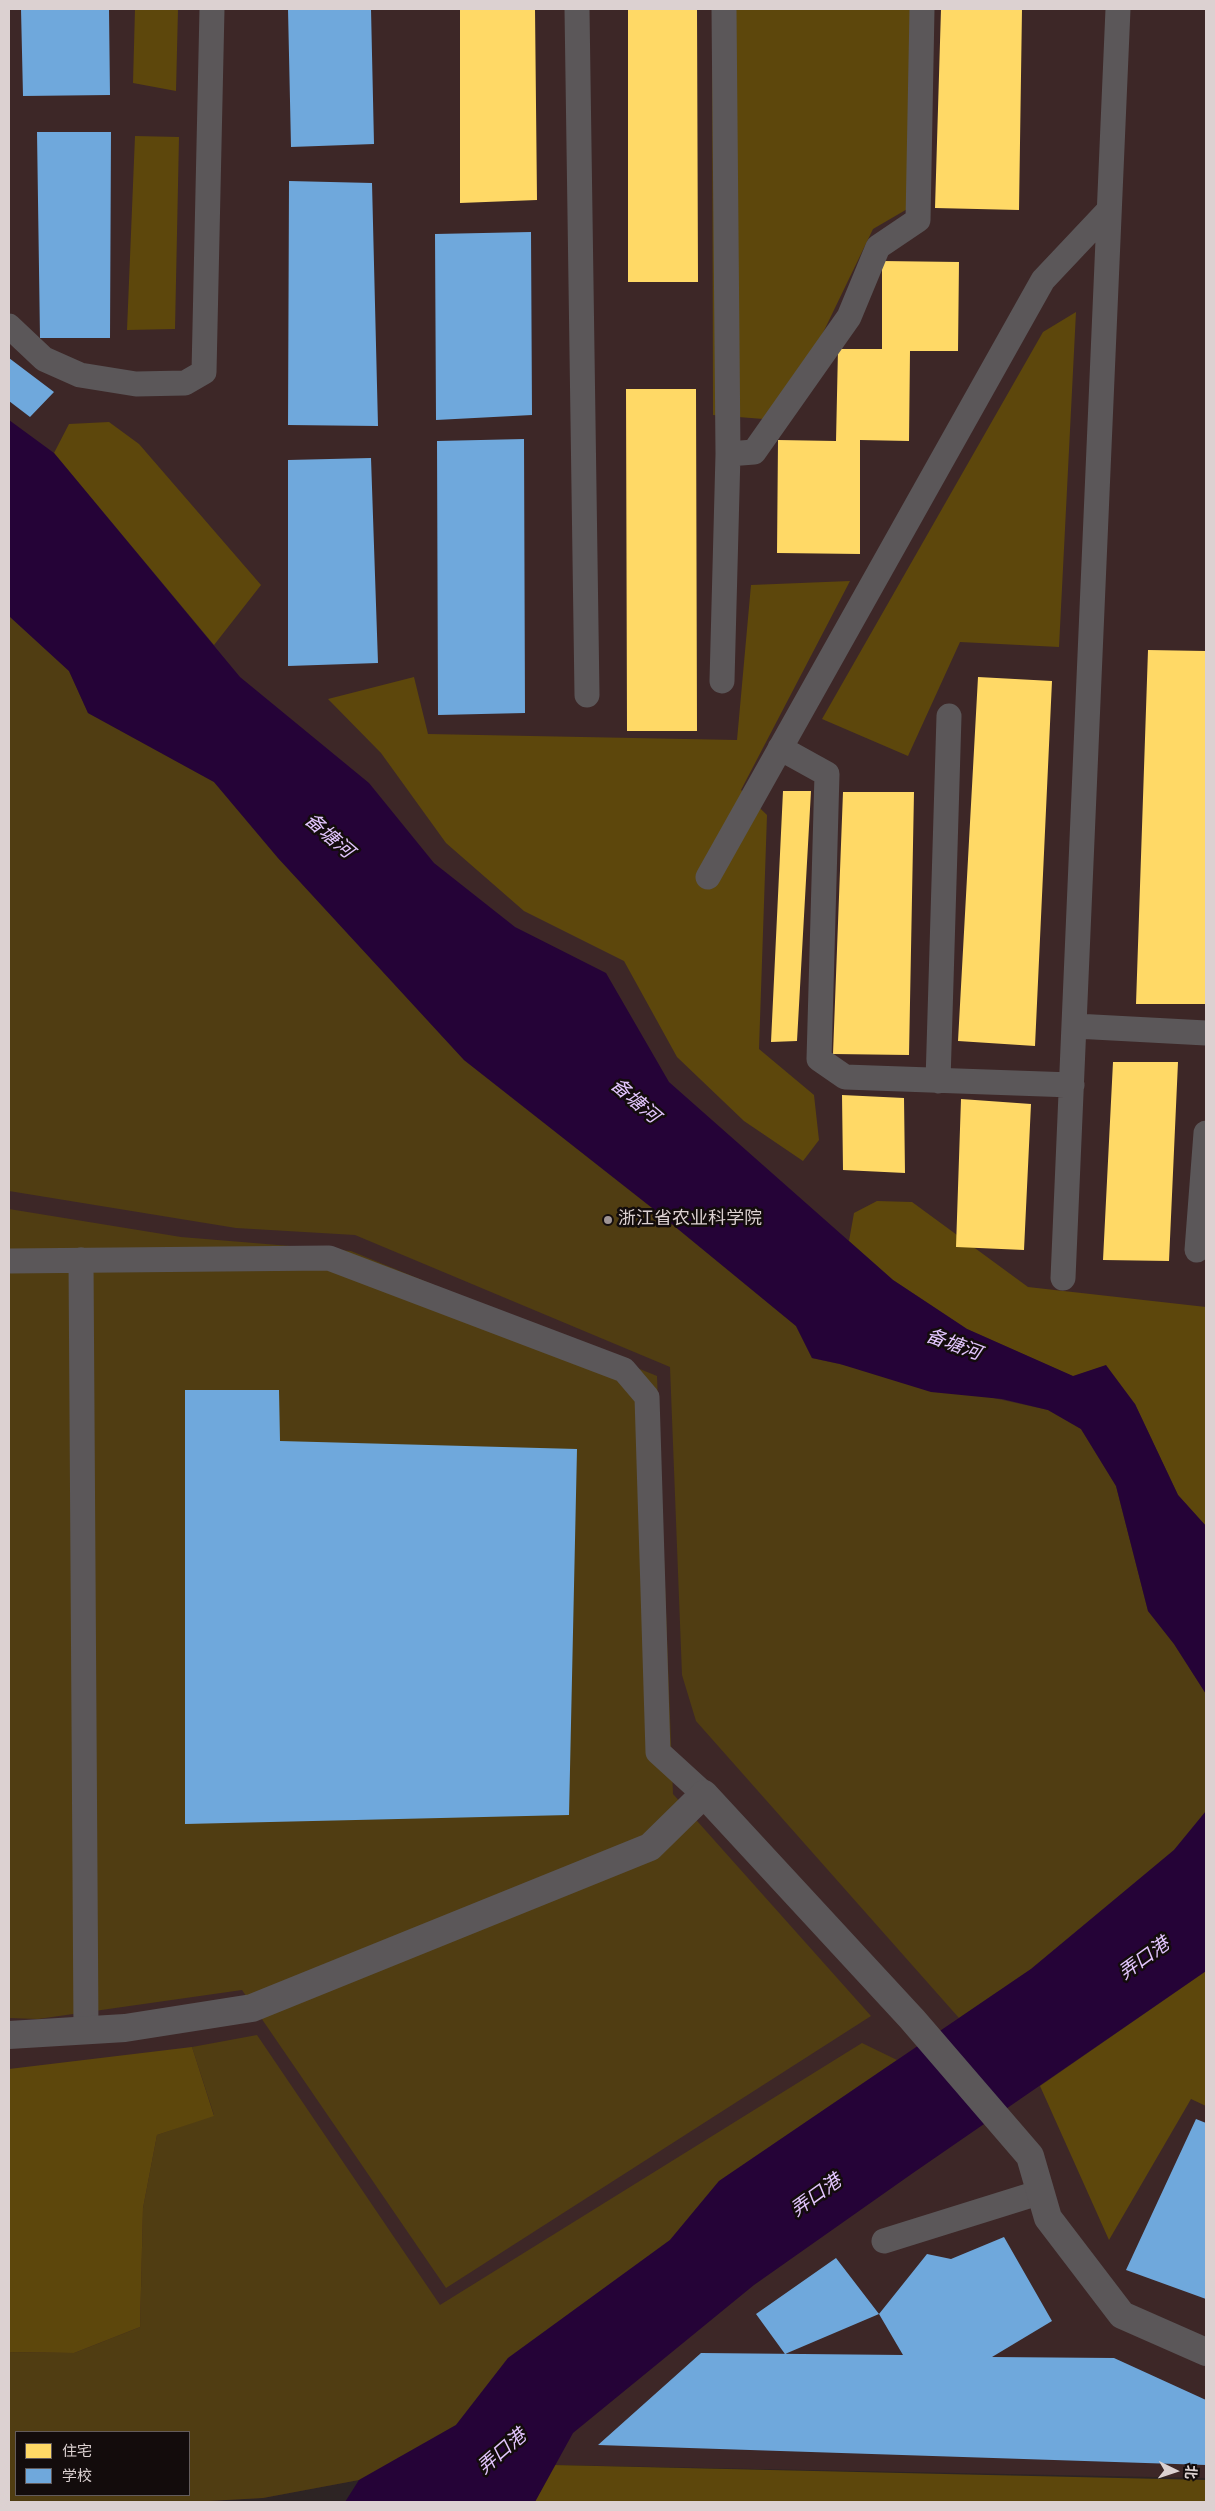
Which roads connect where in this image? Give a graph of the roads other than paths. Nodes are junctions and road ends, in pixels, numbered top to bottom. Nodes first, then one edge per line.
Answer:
1 (212, 9) edge
2 (578, 9) edge
3 (724, 9) edge
4 (922, 9) edge
5 (1118, 9) edge
6 (1109, 210) junction
7 (9, 326) edge
8 (728, 454) junction
9 (722, 681) dead end
10 (587, 695) dead end
11 (949, 716) dead end
12 (780, 748) junction
13 (708, 878) dead end
14 (1075, 1026) junction
15 (1206, 1033) edge
16 (938, 1081) junction
17 (1072, 1085) junction
18 (1206, 1133) edge
19 (1197, 1250) dead end
20 (81, 1260) junction
21 (9, 1261) edge
22 (1064, 1278) dead end
23 (704, 1794) junction
24 (86, 2031) junction
25 (9, 2035) edge
26 (1041, 2192) junction
27 (884, 2241) dead end
28 (1206, 2352) edge

1 - 7 lane
2 - 10 lane
3 - 8 lane
4 - 8 lane
5 - 6 lane
6 - 12 lane
6 - 14 lane
8 - 9 lane
11 - 16 lane
12 - 13 lane
12 - 16 lane
14 - 15 lane
14 - 17 lane
16 - 17 lane
17 - 22 lane
18 - 19 lane
20 - 21 lane
20 - 23 lane
20 - 24 lane
23 - 24 street
23 - 26 street
24 - 25 street
26 - 27 lane
26 - 28 street

